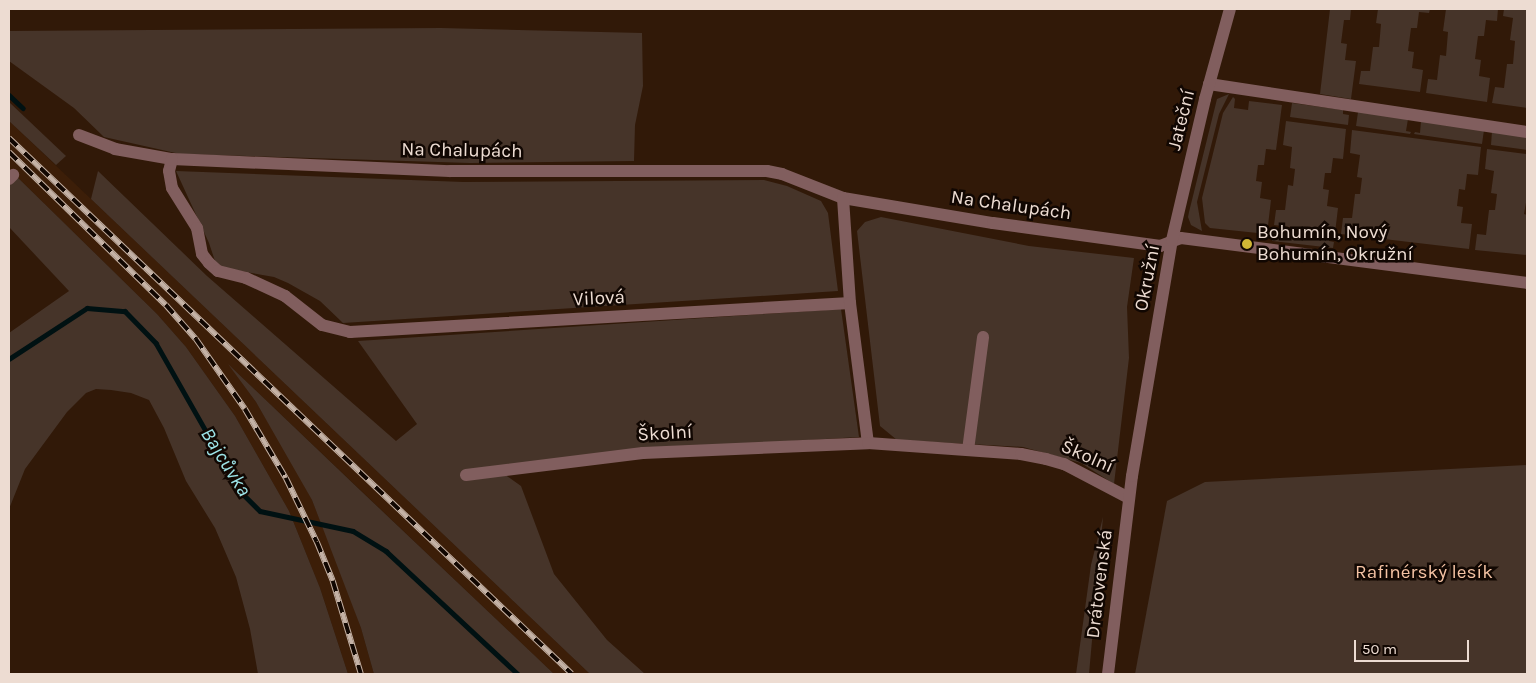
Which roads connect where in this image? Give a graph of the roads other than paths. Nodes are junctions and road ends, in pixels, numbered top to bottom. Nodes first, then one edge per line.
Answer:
1 (1230, 9) edge
2 (1209, 84) junction
3 (1527, 132) edge
4 (78, 135) dead end
5 (172, 159) junction
6 (843, 198) junction
7 (1172, 240) junction
8 (1527, 283) edge
9 (850, 303) junction
10 (983, 337) dead end
11 (868, 443) junction
12 (968, 450) junction
13 (466, 475) dead end
14 (1129, 498) junction
15 (1108, 674) edge

1 - 2 street, Jateční
2 - 3 street
2 - 7 street, Jateční
4 - 5 street, Na Chalupách
5 - 6 street, Na Chalupách
5 - 9 street, Vilová
6 - 7 street, Na Chalupách
6 - 9 street
7 - 8 street, Okružní
7 - 14 street, Okružní
9 - 11 street
10 - 12 street
11 - 12 street, Školní
11 - 13 street, Školní
12 - 14 street, Školní
14 - 15 street, Drátovenská

